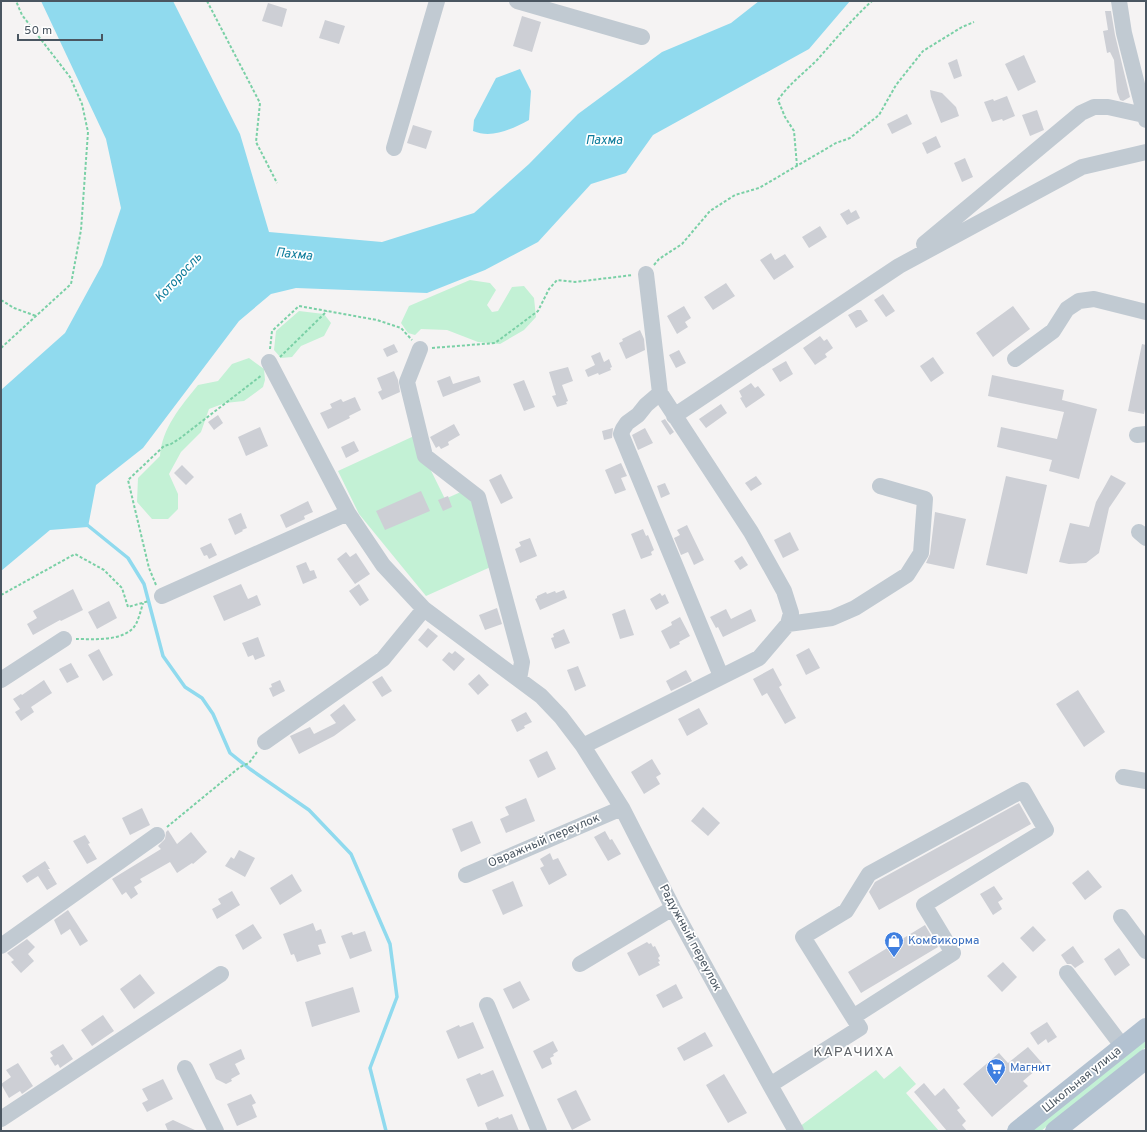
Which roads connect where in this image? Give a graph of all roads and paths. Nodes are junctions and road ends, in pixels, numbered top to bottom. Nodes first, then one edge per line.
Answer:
1 (16, 1) edge
2 (207, 1) edge
3 (437, 1) edge
4 (517, 1) edge
5 (872, 1) edge
6 (1119, 1) edge
7 (974, 22) dead end
8 (642, 37) dead end
9 (1139, 68) edge
10 (1145, 118) edge
11 (394, 148) dead end
12 (1146, 152) edge
13 (797, 166) junction
14 (277, 183) dead end
15 (899, 266) junction
16 (646, 274) junction
17 (1, 300) edge
18 (327, 311) junction
19 (1146, 312) edge
20 (37, 316) junction
21 (1, 348) edge
22 (420, 350) junction
23 (1015, 359) dead end
24 (270, 364) junction
25 (660, 393) junction
26 (674, 416) junction
27 (880, 486) dead end
28 (348, 513) junction
29 (159, 591) joint
30 (1, 595) edge
31 (424, 608) junction
32 (788, 624) junction
33 (64, 639) joint
34 (721, 676) junction
35 (518, 679) junction
36 (1, 680) edge
37 (265, 742) dead end
38 (583, 746) junction
39 (249, 763) dead end
40 (1124, 777) dead end
41 (1146, 781) edge
42 (622, 808) junction
43 (156, 835) joint
44 (466, 875) dead end
45 (673, 908) junction
46 (1122, 917) dead end
47 (1, 946) edge
48 (1146, 951) edge
49 (580, 964) dead end
50 (1067, 973) dead end
51 (221, 974) dead end
52 (487, 1005) dead end
53 (853, 1017) junction
54 (1146, 1028) edge
55 (1123, 1047) junction
56 (1146, 1059) edge
57 (186, 1068) dead end
58 (770, 1085) junction
59 (1, 1119) edge
60 (216, 1131) edge
61 (539, 1131) edge
62 (796, 1131) edge
63 (1017, 1131) edge
64 (1055, 1131) edge

1 - 20 path
2 - 14 path
3 - 11 street
4 - 8 street
5 - 13 path
6 - 9 street
7 - 13 path
9 - 10 street
10 - 15 street
12 - 15 street
13 - 16 path
15 - 26 street
16 - 22 path
16 - 25 street
17 - 20 path
18 - 22 path
18 - 24 path
18 - 24 path
19 - 23 street
20 - 21 path
22 - 35 street
24 - 28 street, Радужный переулок
24 - 29 path
25 - 26 street
25 - 34 street
26 - 32 street
27 - 32 street
28 - 29 street
28 - 31 street, Радужный переулок
30 - 33 path
31 - 35 street, Радужный переулок
31 - 37 street
32 - 34 street
33 - 36 street
34 - 38 street
35 - 38 street, Радужный переулок
38 - 42 street, Радужный переулок
39 - 43 path
40 - 41 street
42 - 44 street, Овражный переулок
42 - 45 street, Радужный переулок
43 - 47 street
45 - 49 street
45 - 58 street, Радужный переулок
46 - 48 street
50 - 55 street
51 - 59 street
52 - 61 street
53 - 53 street
53 - 58 street
54 - 55 main road, Школьная улица
55 - 63 main road, Школьная улица
56 - 64 main road, Школьная улица
57 - 60 street
58 - 62 street, Радужный переулок

